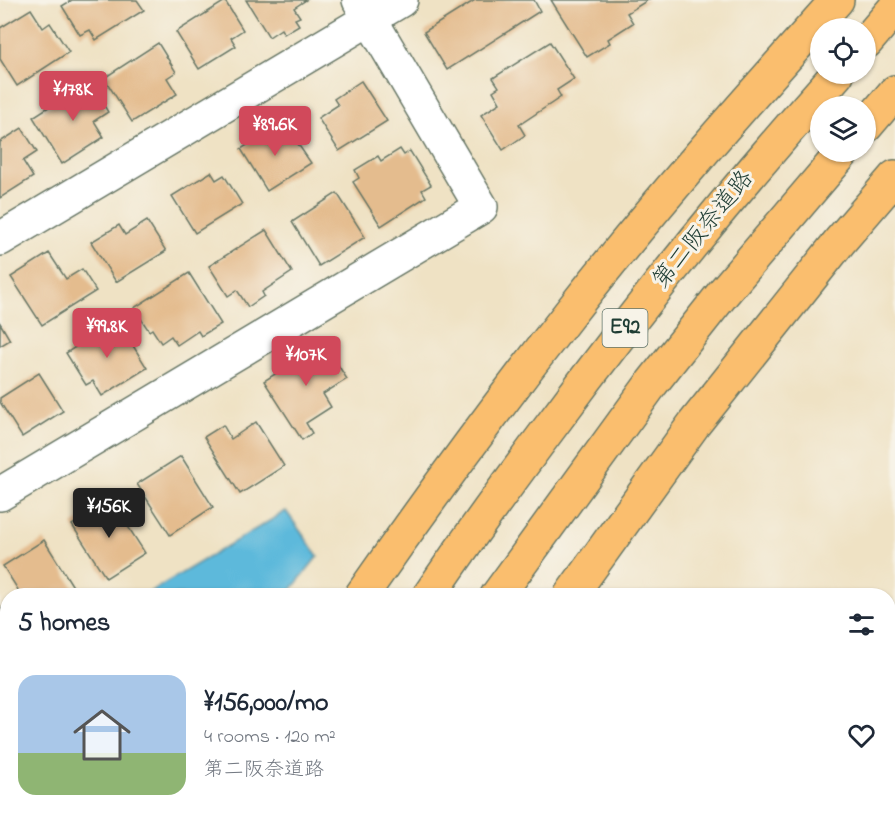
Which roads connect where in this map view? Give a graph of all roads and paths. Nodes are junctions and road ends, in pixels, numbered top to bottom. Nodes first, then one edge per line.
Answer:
1 (401, 0) edge
2 (837, 0) edge
3 (895, 8) edge
4 (365, 9) edge
5 (876, 30) edge
6 (828, 84) edge
7 (895, 92) edge
8 (876, 114) edge
9 (834, 162) edge
10 (895, 177) edge
11 (0, 239) edge
12 (0, 494) edge
13 (367, 588) edge
14 (434, 588) edge
15 (503, 588) edge
16 (576, 588) edge

1 - 4 street
2 - 13 highway
3 - 5 highway
4 - 11 street
4 - 12 street
6 - 14 highway, 第二阪奈道路 / E92
7 - 8 highway
9 - 15 highway, E92
10 - 16 highway

